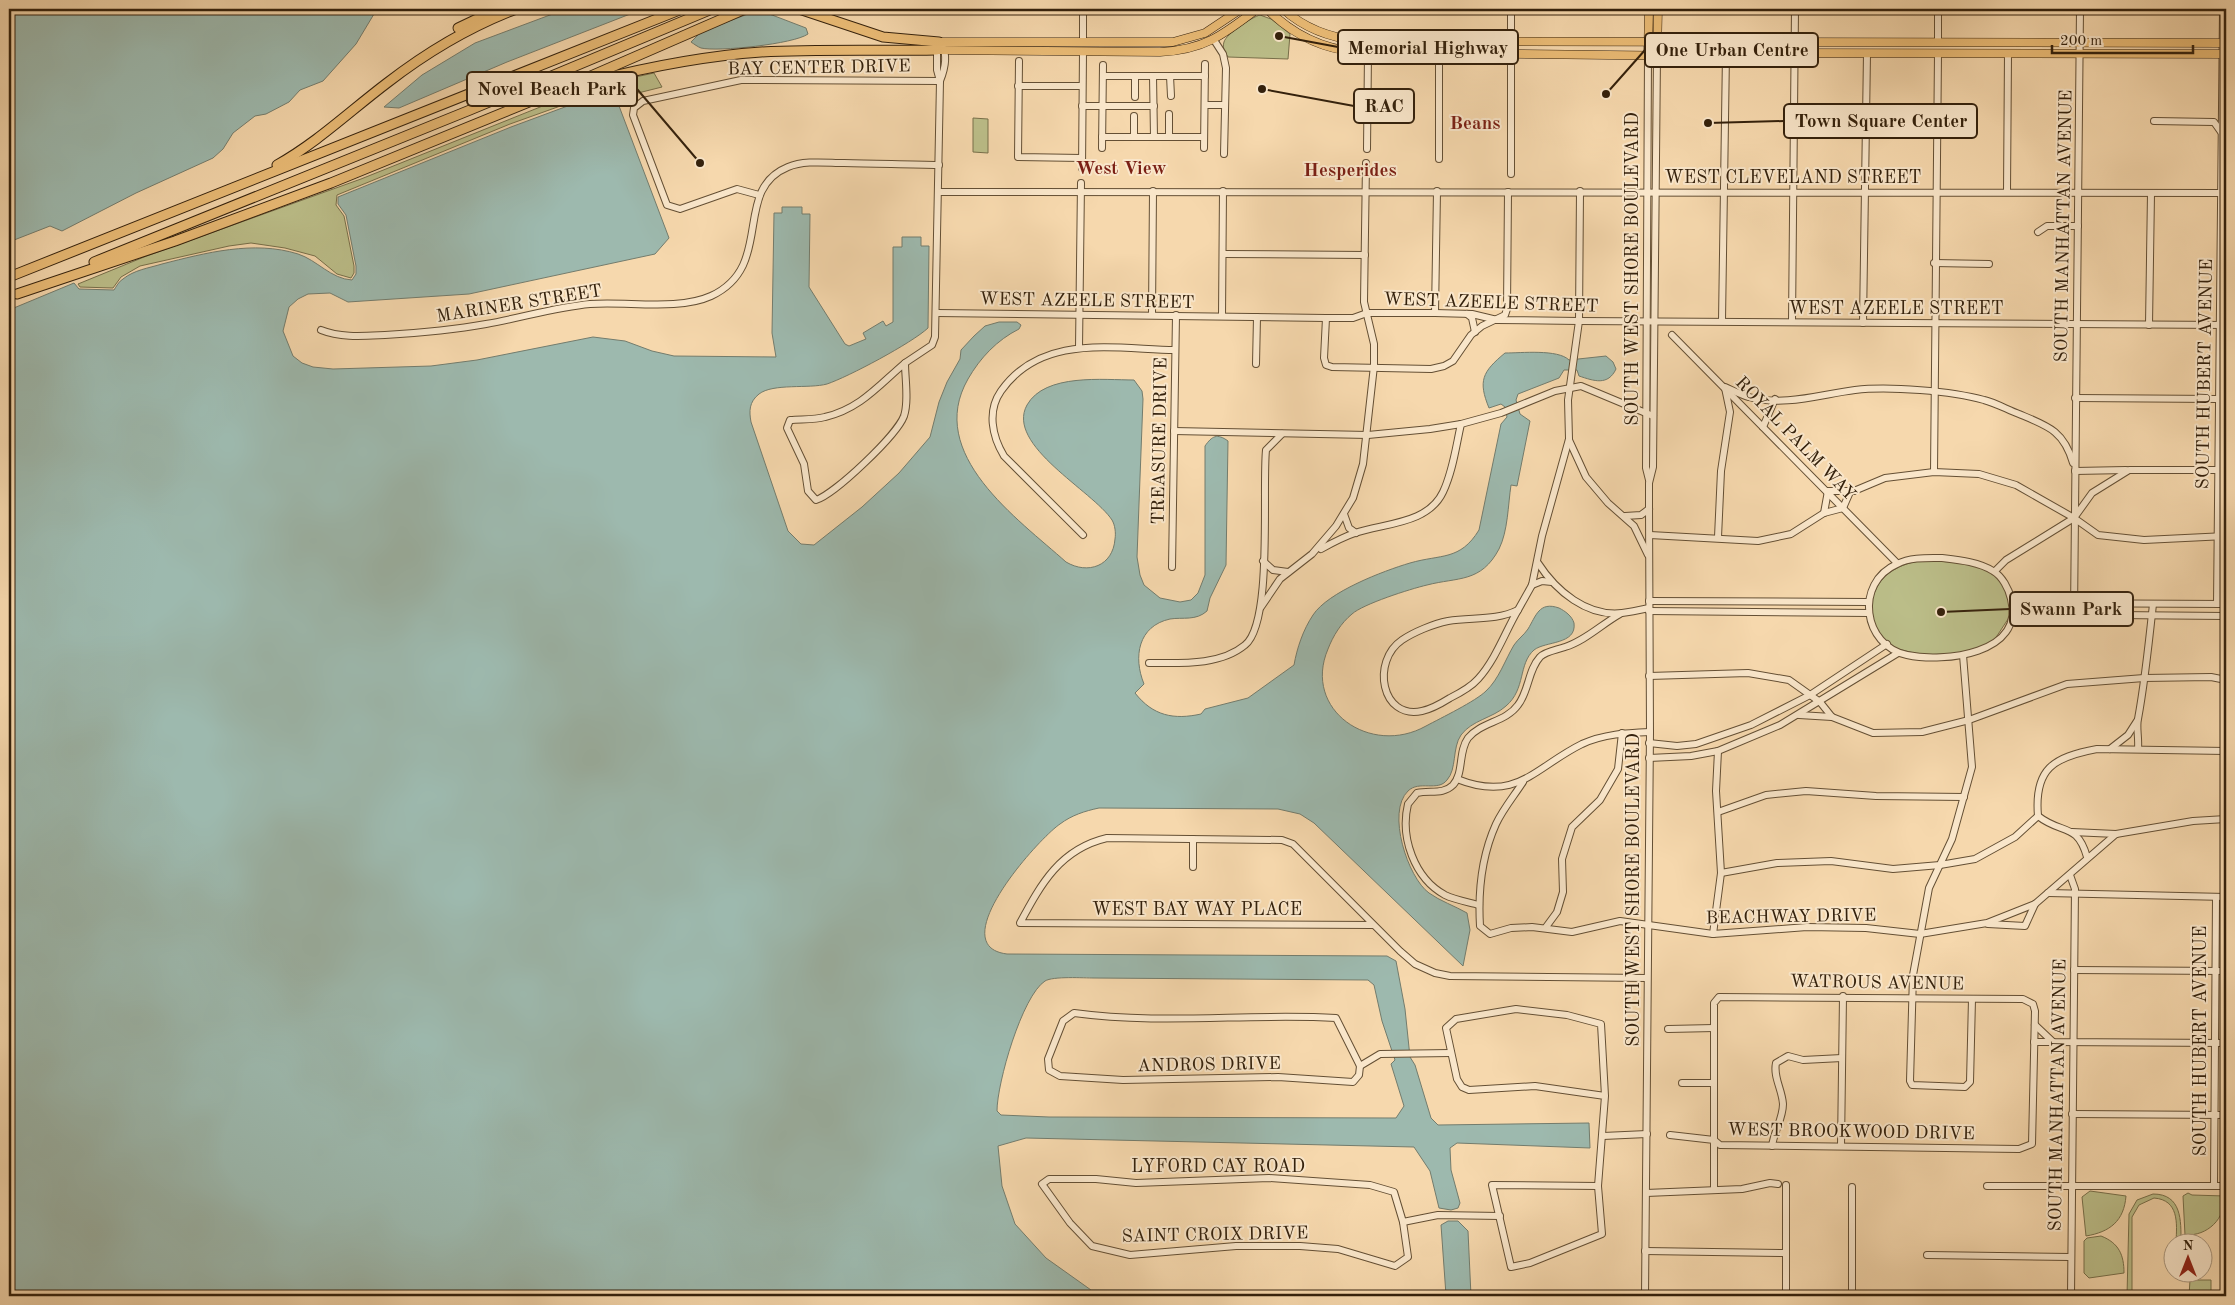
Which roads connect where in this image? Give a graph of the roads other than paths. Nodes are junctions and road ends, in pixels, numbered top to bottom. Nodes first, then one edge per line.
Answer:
1 (498, 9) edge
2 (516, 9) edge
3 (682, 9) edge
4 (712, 9) edge
5 (745, 9) edge
6 (799, 9) edge
7 (1083, 9) edge
8 (1241, 9) edge
9 (1257, 9) edge
10 (1267, 9) edge
11 (1283, 9) edge
12 (1511, 9) edge
13 (1648, 9) edge
14 (1658, 9) edge
15 (1796, 9) edge
16 (1938, 9) edge
17 (2080, 9) edge
18 (2223, 9) edge
19 (1297, 33) junction
20 (1325, 34) junction
21 (1214, 40) junction
22 (1083, 42) junction
23 (1383, 42) junction
24 (1439, 42) junction
25 (1510, 42) junction
26 (1648, 42) junction
27 (1658, 42) junction
28 (1795, 42) junction
29 (1938, 42) junction
30 (1973, 42) junction
31 (2080, 42) junction
32 (2224, 43) edge
33 (940, 48) junction
34 (1083, 52) junction
35 (1368, 53) junction
36 (1439, 53) junction
37 (1726, 53) junction
38 (1795, 53) junction
39 (1867, 53) junction
40 (1895, 53) junction
41 (1938, 53) junction
42 (2008, 53) junction
43 (1510, 54) junction
44 (1648, 54) junction
45 (2079, 54) junction
46 (2224, 54) edge
47 (1657, 55) junction
48 (1018, 61) dead end
49 (1205, 64) dead end
50 (1103, 65) dead end
51 (1103, 76) junction
52 (1135, 76) junction
53 (1153, 76) junction
54 (1170, 76) junction
55 (1205, 76) junction
56 (940, 81) junction
57 (387, 83) junction
58 (1018, 86) junction
59 (1082, 86) junction
60 (561, 90) junction
61 (1171, 96) dead end
62 (1135, 97) dead end
63 (1205, 105) junction
64 (1082, 106) junction
65 (1102, 106) junction
66 (1154, 106) junction
67 (1225, 106) junction
68 (1169, 114) dead end
69 (1134, 116) dead end
70 (2154, 121) dead end
71 (2221, 132) junction
72 (1102, 136) junction
73 (1134, 137) junction
74 (1154, 137) junction
75 (1169, 137) junction
76 (1204, 137) junction
77 (2226, 139) edge
78 (1102, 148) dead end
79 (1204, 148) dead end
80 (1367, 149) dead end
81 (1224, 154) dead end
82 (1082, 158) junction
83 (1439, 158) dead end
84 (1366, 163) dead end
85 (939, 165) junction
86 (1082, 168) dead end
87 (1511, 174) dead end
88 (1081, 183) dead end
89 (231, 188) junction
90 (1081, 190) junction
91 (1153, 191) junction
92 (1223, 191) junction
93 (1366, 191) junction
94 (1437, 191) junction
95 (939, 192) junction
96 (1508, 192) junction
97 (1580, 192) junction
98 (1646, 192) junction
99 (1655, 192) junction
100 (1723, 192) junction
101 (1794, 192) junction
102 (1865, 192) junction
103 (1935, 192) junction
104 (2007, 192) junction
105 (2078, 192) junction
106 (2151, 193) junction
107 (2223, 193) edge
108 (759, 195) junction
109 (2078, 226) junction
110 (2038, 232) dead end
111 (1223, 254) junction
112 (1365, 255) junction
113 (2223, 260) edge
114 (1934, 264) junction
115 (1989, 264) dead end
116 (9, 277) edge
117 (13, 296) edge
118 (936, 313) junction
119 (1367, 313) junction
120 (1435, 313) junction
121 (1079, 314) junction
122 (1467, 314) junction
123 (1152, 315) junction
124 (1176, 315) junction
125 (1222, 316) junction
126 (1257, 317) junction
127 (1326, 318) junction
128 (1497, 320) junction
129 (1579, 321) junction
130 (1722, 321) junction
131 (1646, 322) junction
132 (1655, 322) junction
133 (1792, 322) junction
134 (1863, 322) junction
135 (1934, 323) junction
136 (2076, 324) junction
137 (2149, 325) junction
138 (2219, 325) junction
139 (2226, 325) edge
140 (321, 330) dead end
141 (1475, 332) junction
142 (1672, 335) dead end
143 (1079, 348) junction
144 (1175, 350) junction
145 (905, 363) junction
146 (1256, 364) dead end
147 (1374, 366) junction
148 (1571, 387) junction
149 (1724, 387) junction
150 (1935, 392) junction
151 (2075, 398) junction
152 (1775, 399) junction
153 (2218, 399) junction
154 (1646, 412) junction
155 (1653, 416) junction
156 (1461, 424) junction
157 (1763, 427) junction
158 (1174, 431) junction
159 (1282, 434) junction
160 (1368, 435) junction
161 (1569, 440) junction
162 (2226, 461) edge
163 (2128, 470) junction
164 (2218, 470) junction
165 (2226, 470) edge
166 (2075, 471) junction
167 (1934, 472) junction
168 (1649, 483) junction
169 (1828, 491) junction
170 (1850, 492) junction
171 (1843, 508) junction
172 (1649, 509) junction
173 (1824, 513) junction
174 (1344, 514) junction
175 (1625, 516) junction
176 (2074, 518) junction
177 (1356, 533) junction
178 (1083, 535) dead end
179 (1650, 535) junction
180 (2217, 536) junction
181 (2226, 536) edge
182 (1718, 537) junction
183 (1312, 554) junction
184 (1650, 559) junction
185 (1263, 561) junction
186 (1538, 563) junction
187 (1897, 564) junction
188 (1172, 567) dead end
189 (1994, 571) junction
190 (1288, 572) junction
191 (1552, 582) junction
192 (1532, 585) junction
193 (1868, 602) junction
194 (2012, 603) junction
195 (2074, 603) junction
196 (2152, 604) junction
197 (2217, 604) junction
198 (2226, 604) edge
199 (1262, 607) junction
200 (1649, 607) junction
201 (1518, 610) junction
202 (1869, 613) junction
203 (1620, 614) junction
204 (2013, 614) junction
205 (2074, 614) junction
206 (2152, 615) junction
207 (2226, 616) edge
208 (1887, 644) junction
209 (1898, 653) junction
210 (1963, 656) junction
211 (1149, 663) dead end
212 (1649, 676) junction
213 (2144, 678) junction
214 (2226, 680) edge
215 (1810, 695) junction
216 (1820, 702) junction
217 (1797, 715) junction
218 (1832, 717) junction
219 (1969, 720) junction
220 (2137, 721) junction
221 (1650, 732) junction
222 (1622, 733) junction
223 (1649, 743) junction
224 (2110, 749) junction
225 (2138, 749) junction
226 (1718, 751) junction
227 (2226, 751) edge
228 (1649, 758) junction
229 (1457, 779) junction
230 (1523, 782) junction
231 (1964, 797) junction
232 (1718, 812) junction
233 (2038, 816) junction
234 (2226, 819) edge
235 (2072, 832) junction
236 (2116, 834) junction
237 (1193, 839) junction
238 (2088, 857) junction
239 (1940, 865) junction
240 (1193, 867) dead end
241 (1721, 872) junction
242 (2070, 875) junction
243 (2048, 894) junction
244 (2075, 894) junction
245 (2216, 897) junction
246 (2226, 897) edge
247 (2035, 904) junction
248 (1479, 905) junction
249 (1987, 924) junction
250 (1373, 925) junction
251 (1647, 925) junction
252 (1546, 927) junction
253 (1713, 934) junction
254 (1920, 934) junction
255 (2074, 970) junction
256 (2215, 971) junction
257 (2226, 971) edge
258 (1647, 978) junction
259 (1843, 996) junction
260 (1911, 997) junction
261 (1972, 999) junction
262 (2034, 1025) junction
263 (1714, 1028) junction
264 (1668, 1029) dead end
265 (2034, 1042) junction
266 (2052, 1042) junction
267 (2073, 1042) junction
268 (2215, 1043) junction
269 (2226, 1043) edge
270 (1451, 1053) junction
271 (1842, 1058) junction
272 (1360, 1066) junction
273 (1682, 1083) dead end
274 (1714, 1083) junction
275 (1604, 1096) junction
276 (2072, 1114) junction
277 (2214, 1114) junction
278 (2226, 1114) edge
279 (1647, 1134) junction
280 (1670, 1135) dead end
281 (1602, 1136) junction
282 (1714, 1140) junction
283 (1772, 1146) junction
284 (1841, 1146) junction
285 (1042, 1184) joint
286 (1778, 1184) dead end
287 (1786, 1185) dead end
288 (1598, 1186) junction
289 (1987, 1186) dead end
290 (2071, 1186) junction
291 (2214, 1186) junction
292 (2226, 1186) edge
293 (1852, 1187) dead end
294 (1714, 1190) junction
295 (1646, 1193) junction
296 (1500, 1216) junction
297 (1403, 1222) junction
298 (1645, 1251) junction
299 (1786, 1253) junction
300 (1927, 1254) dead end
301 (2070, 1257) junction
302 (1644, 1296) edge
303 (1786, 1296) edge
304 (1852, 1296) edge
305 (2071, 1296) edge

1 - 57 highway
2 - 57 highway
3 - 89 highway
4 - 117 highway
5 - 60 highway
6 - 33 highway
7 - 22 street
8 - 22 main road
9 - 21 main road
10 - 19 main road
11 - 20 main road
12 - 25 street
13 - 26 main road
14 - 27 main road
15 - 28 street
16 - 29 street
17 - 31 street, SOUTH MANHATTAN AVENUE
18 - 32 street, SOUTH HUBERT AVENUE
19 - 20 main road
19 - 35 main road
20 - 23 main road
21 - 34 main road
21 - 67 street
22 - 33 main road
22 - 34 main road
23 - 24 main road
23 - 35 main road
24 - 25 main road
24 - 36 main road
25 - 26 main road
25 - 43 street
26 - 27 main road
26 - 44 main road
27 - 28 main road
27 - 47 main road
28 - 29 main road
28 - 38 street
29 - 30 main road
29 - 40 main road
30 - 31 main road
30 - 41 main road
31 - 32 main road
31 - 45 street, SOUTH MANHATTAN AVENUE
32 - 46 street, SOUTH HUBERT AVENUE
33 - 34 main road
33 - 56 street
33 - 60 highway
34 - 59 street
35 - 36 main road
35 - 80 street
36 - 43 main road
36 - 83 street
37 - 38 main road
37 - 47 main road
37 - 100 street
38 - 39 main road
38 - 101 street
39 - 40 main road
39 - 102 street
40 - 41 main road
41 - 42 main road
41 - 103 street
42 - 45 main road
42 - 104 street
43 - 44 main road
43 - 87 street
44 - 47 main road
44 - 98 street, SOUTH WEST SHORE BOULEVARD
45 - 46 main road
45 - 105 street, SOUTH MANHATTAN AVENUE
46 - 71 street, SOUTH HUBERT AVENUE
47 - 99 street, SOUTH WEST SHORE BOULEVARD
48 - 58 street
49 - 55 street
50 - 51 street
51 - 52 street
51 - 65 street
52 - 53 street
52 - 62 street
53 - 54 street
53 - 66 street
54 - 55 street
54 - 61 street
55 - 63 street
56 - 85 street
56 - 108 street, BAY CENTER DRIVE
57 - 89 highway
58 - 59 street
58 - 82 street
59 - 64 street
60 - 117 highway
63 - 67 street
63 - 76 street
64 - 65 street
64 - 82 street
65 - 66 street
65 - 72 street
66 - 74 street
67 - 81 street
68 - 75 street
69 - 73 street
70 - 71 street
71 - 77 street
71 - 107 street, SOUTH HUBERT AVENUE
72 - 73 street
72 - 78 street
73 - 74 street
74 - 75 street
75 - 76 street
76 - 79 street
82 - 86 street
84 - 93 street
85 - 95 street
85 - 108 street, MARINER STREET
88 - 90 street
89 - 116 highway
90 - 91 street, WEST CLEVELAND STREET
90 - 95 street, WEST CLEVELAND STREET
90 - 121 street
91 - 92 street, WEST CLEVELAND STREET
91 - 123 street
92 - 93 street, WEST CLEVELAND STREET
92 - 111 street
93 - 94 street, WEST CLEVELAND STREET
93 - 112 street
94 - 96 street, WEST CLEVELAND STREET
94 - 120 street
95 - 118 street
96 - 97 street, WEST CLEVELAND STREET
96 - 128 street
97 - 98 street, WEST CLEVELAND STREET
97 - 129 street
98 - 99 street, WEST CLEVELAND STREET
98 - 131 street, SOUTH WEST SHORE BOULEVARD
99 - 100 street, WEST CLEVELAND STREET
99 - 132 street, SOUTH WEST SHORE BOULEVARD
100 - 101 street, WEST CLEVELAND STREET
100 - 130 street
101 - 102 street, WEST CLEVELAND STREET
101 - 133 street
102 - 103 street, WEST CLEVELAND STREET
102 - 134 street
103 - 104 street, WEST CLEVELAND STREET
103 - 114 street
104 - 105 street, WEST CLEVELAND STREET
105 - 106 street, WEST CLEVELAND STREET
105 - 109 street, SOUTH MANHATTAN AVENUE
106 - 107 street, WEST CLEVELAND STREET
106 - 137 street
107 - 113 street, SOUTH HUBERT AVENUE
108 - 140 street, MARINER STREET
109 - 110 street
109 - 136 street, SOUTH MANHATTAN AVENUE
111 - 112 street
111 - 125 street
112 - 119 street
113 - 138 street, SOUTH HUBERT AVENUE
114 - 115 street
114 - 135 street
118 - 121 street, WEST AZEELE STREET
118 - 145 street
119 - 120 street, WEST AZEELE STREET
119 - 127 street, WEST AZEELE STREET
119 - 147 street
120 - 122 street, WEST AZEELE STREET
121 - 123 street, WEST AZEELE STREET
121 - 143 street
122 - 128 street, WEST AZEELE STREET
122 - 141 street
123 - 124 street, WEST AZEELE STREET
124 - 125 street, WEST AZEELE STREET
124 - 144 street, TREASURE DRIVE
125 - 126 street, WEST AZEELE STREET
126 - 127 street, WEST AZEELE STREET
126 - 146 street
127 - 147 street
128 - 129 street, WEST AZEELE STREET
128 - 141 street
129 - 131 street, WEST AZEELE STREET
129 - 148 street
130 - 132 street, WEST AZEELE STREET
130 - 133 street, WEST AZEELE STREET
131 - 132 street, WEST AZEELE STREET
131 - 154 street, SOUTH WEST SHORE BOULEVARD
132 - 155 street, SOUTH WEST SHORE BOULEVARD
133 - 134 street, WEST AZEELE STREET
134 - 135 street, WEST AZEELE STREET
135 - 136 street, WEST AZEELE STREET
135 - 150 street
136 - 137 street, WEST AZEELE STREET
136 - 151 street, SOUTH MANHATTAN AVENUE
137 - 138 street, WEST AZEELE STREET
138 - 139 street, WEST AZEELE STREET
138 - 153 street, SOUTH HUBERT AVENUE
141 - 147 street
142 - 149 street, ROYAL PALM WAY
143 - 144 street
143 - 178 street
144 - 158 street, TREASURE DRIVE
145 - 145 street
147 - 160 street
148 - 154 street
148 - 156 street
148 - 161 street
149 - 152 street
149 - 157 street, ROYAL PALM WAY
149 - 182 street
150 - 152 street
150 - 166 street
150 - 167 street
151 - 153 street
151 - 166 street, SOUTH MANHATTAN AVENUE
152 - 157 street
153 - 164 street, SOUTH HUBERT AVENUE
154 - 155 street
154 - 168 street, SOUTH WEST SHORE BOULEVARD
155 - 168 street, SOUTH WEST SHORE BOULEVARD
156 - 160 street
156 - 177 street
157 - 169 street, ROYAL PALM WAY
158 - 159 street
158 - 188 street, TREASURE DRIVE
159 - 160 street
159 - 185 street
160 - 174 street
161 - 175 street
161 - 186 street
162 - 164 street
163 - 164 street
163 - 166 street
163 - 176 street
164 - 165 street
164 - 180 street, SOUTH HUBERT AVENUE
166 - 176 street
167 - 170 street
167 - 176 street
168 - 172 street, SOUTH WEST SHORE BOULEVARD
169 - 170 street
169 - 171 street, ROYAL PALM WAY
169 - 173 street
170 - 171 street
171 - 173 street
171 - 187 street, ROYAL PALM WAY
172 - 175 street
172 - 179 street, SOUTH WEST SHORE BOULEVARD
173 - 182 street
174 - 177 street
174 - 183 street
175 - 184 street
176 - 180 street
176 - 189 street
176 - 195 street
177 - 183 street
179 - 182 street
179 - 184 street, SOUTH WEST SHORE BOULEVARD
180 - 181 street
180 - 197 street, SOUTH HUBERT AVENUE
183 - 190 street
184 - 200 street, SOUTH WEST SHORE BOULEVARD
185 - 190 street
185 - 199 street
186 - 191 street
186 - 192 street
187 - 189 street
187 - 193 street
189 - 194 street
190 - 199 street
191 - 192 street
191 - 203 street
192 - 201 street
193 - 200 street
193 - 202 street
194 - 195 street
194 - 204 street
195 - 196 street
195 - 205 street
196 - 197 street
196 - 206 street
197 - 198 street
199 - 211 street
200 - 202 street
200 - 203 street
200 - 212 street, SOUTH WEST SHORE BOULEVARD
201 - 201 street
202 - 208 street
203 - 229 street
204 - 205 street
204 - 210 street
205 - 206 street
206 - 207 street
206 - 213 street
208 - 209 street
208 - 215 street
209 - 210 street
209 - 216 street
210 - 219 street
212 - 215 street
212 - 221 street, SOUTH WEST SHORE BOULEVARD
213 - 214 street
213 - 219 street
213 - 220 street
215 - 216 street
215 - 223 street
216 - 217 street
216 - 218 street
217 - 218 street
217 - 226 street
218 - 219 street
219 - 231 street
220 - 224 street
220 - 225 street
221 - 222 street
221 - 223 street, SOUTH WEST SHORE BOULEVARD
222 - 230 street
222 - 252 street
223 - 228 street, SOUTH WEST SHORE BOULEVARD
224 - 225 street
224 - 233 street
225 - 227 street
226 - 228 street
226 - 232 street
228 - 251 street, SOUTH WEST SHORE BOULEVARD
229 - 230 street
229 - 248 street
230 - 248 street, BEACHWAY DRIVE
231 - 232 street
231 - 239 street
232 - 241 street
233 - 235 street
233 - 239 street
234 - 236 street
235 - 236 street
235 - 238 street
236 - 238 street
237 - 240 street
237 - 250 street
237 - 250 street, WEST BAY WAY PLACE
238 - 242 street
239 - 241 street
239 - 254 street
241 - 253 street
242 - 243 street
242 - 244 street, SOUTH MANHATTAN AVENUE
243 - 244 street
243 - 247 street
244 - 245 street
244 - 255 street, SOUTH MANHATTAN AVENUE
245 - 246 street
245 - 256 street, SOUTH HUBERT AVENUE
247 - 249 street
247 - 249 street
248 - 252 street, BEACHWAY DRIVE
249 - 254 street, BEACHWAY DRIVE
250 - 258 street
251 - 252 street, BEACHWAY DRIVE
251 - 253 street, BEACHWAY DRIVE
251 - 258 street, SOUTH WEST SHORE BOULEVARD
253 - 254 street, BEACHWAY DRIVE
254 - 260 street
255 - 256 street
255 - 267 street, SOUTH MANHATTAN AVENUE
256 - 257 street
256 - 268 street, SOUTH HUBERT AVENUE
258 - 279 street, SOUTH WEST SHORE BOULEVARD
259 - 260 street, WATROUS AVENUE
259 - 263 street, WATROUS AVENUE
259 - 271 street
260 - 261 street, WATROUS AVENUE
260 - 261 street
261 - 262 street, WATROUS AVENUE
262 - 265 street
262 - 266 street
263 - 264 street
263 - 274 street
265 - 266 street
265 - 284 street, WEST BROOKWOOD DRIVE
266 - 267 street
267 - 268 street
267 - 276 street, SOUTH MANHATTAN AVENUE
268 - 269 street
268 - 277 street, SOUTH HUBERT AVENUE
270 - 272 street
270 - 275 street
270 - 275 street
271 - 283 street
271 - 284 street
272 - 272 street, ANDROS DRIVE
273 - 274 street
274 - 282 street
275 - 281 street
276 - 277 street
276 - 290 street, SOUTH MANHATTAN AVENUE
277 - 278 street
277 - 291 street, SOUTH HUBERT AVENUE
279 - 281 street
279 - 295 street, SOUTH WEST SHORE BOULEVARD
280 - 282 street, WEST BROOKWOOD DRIVE
281 - 288 street
282 - 283 street, WEST BROOKWOOD DRIVE
282 - 294 street
283 - 284 street, WEST BROOKWOOD DRIVE
285 - 297 street, LYFORD CAY ROAD
285 - 297 street, SAINT CROIX DRIVE
286 - 294 street
287 - 299 street
288 - 296 street
288 - 296 street
289 - 290 street
290 - 291 street
290 - 301 street, SOUTH MANHATTAN AVENUE
291 - 292 street
293 - 304 street
294 - 295 street
295 - 298 street, SOUTH WEST SHORE BOULEVARD
296 - 297 street
298 - 299 street
298 - 302 street, SOUTH WEST SHORE BOULEVARD
299 - 303 street
300 - 301 street
301 - 305 street, SOUTH MANHATTAN AVENUE

